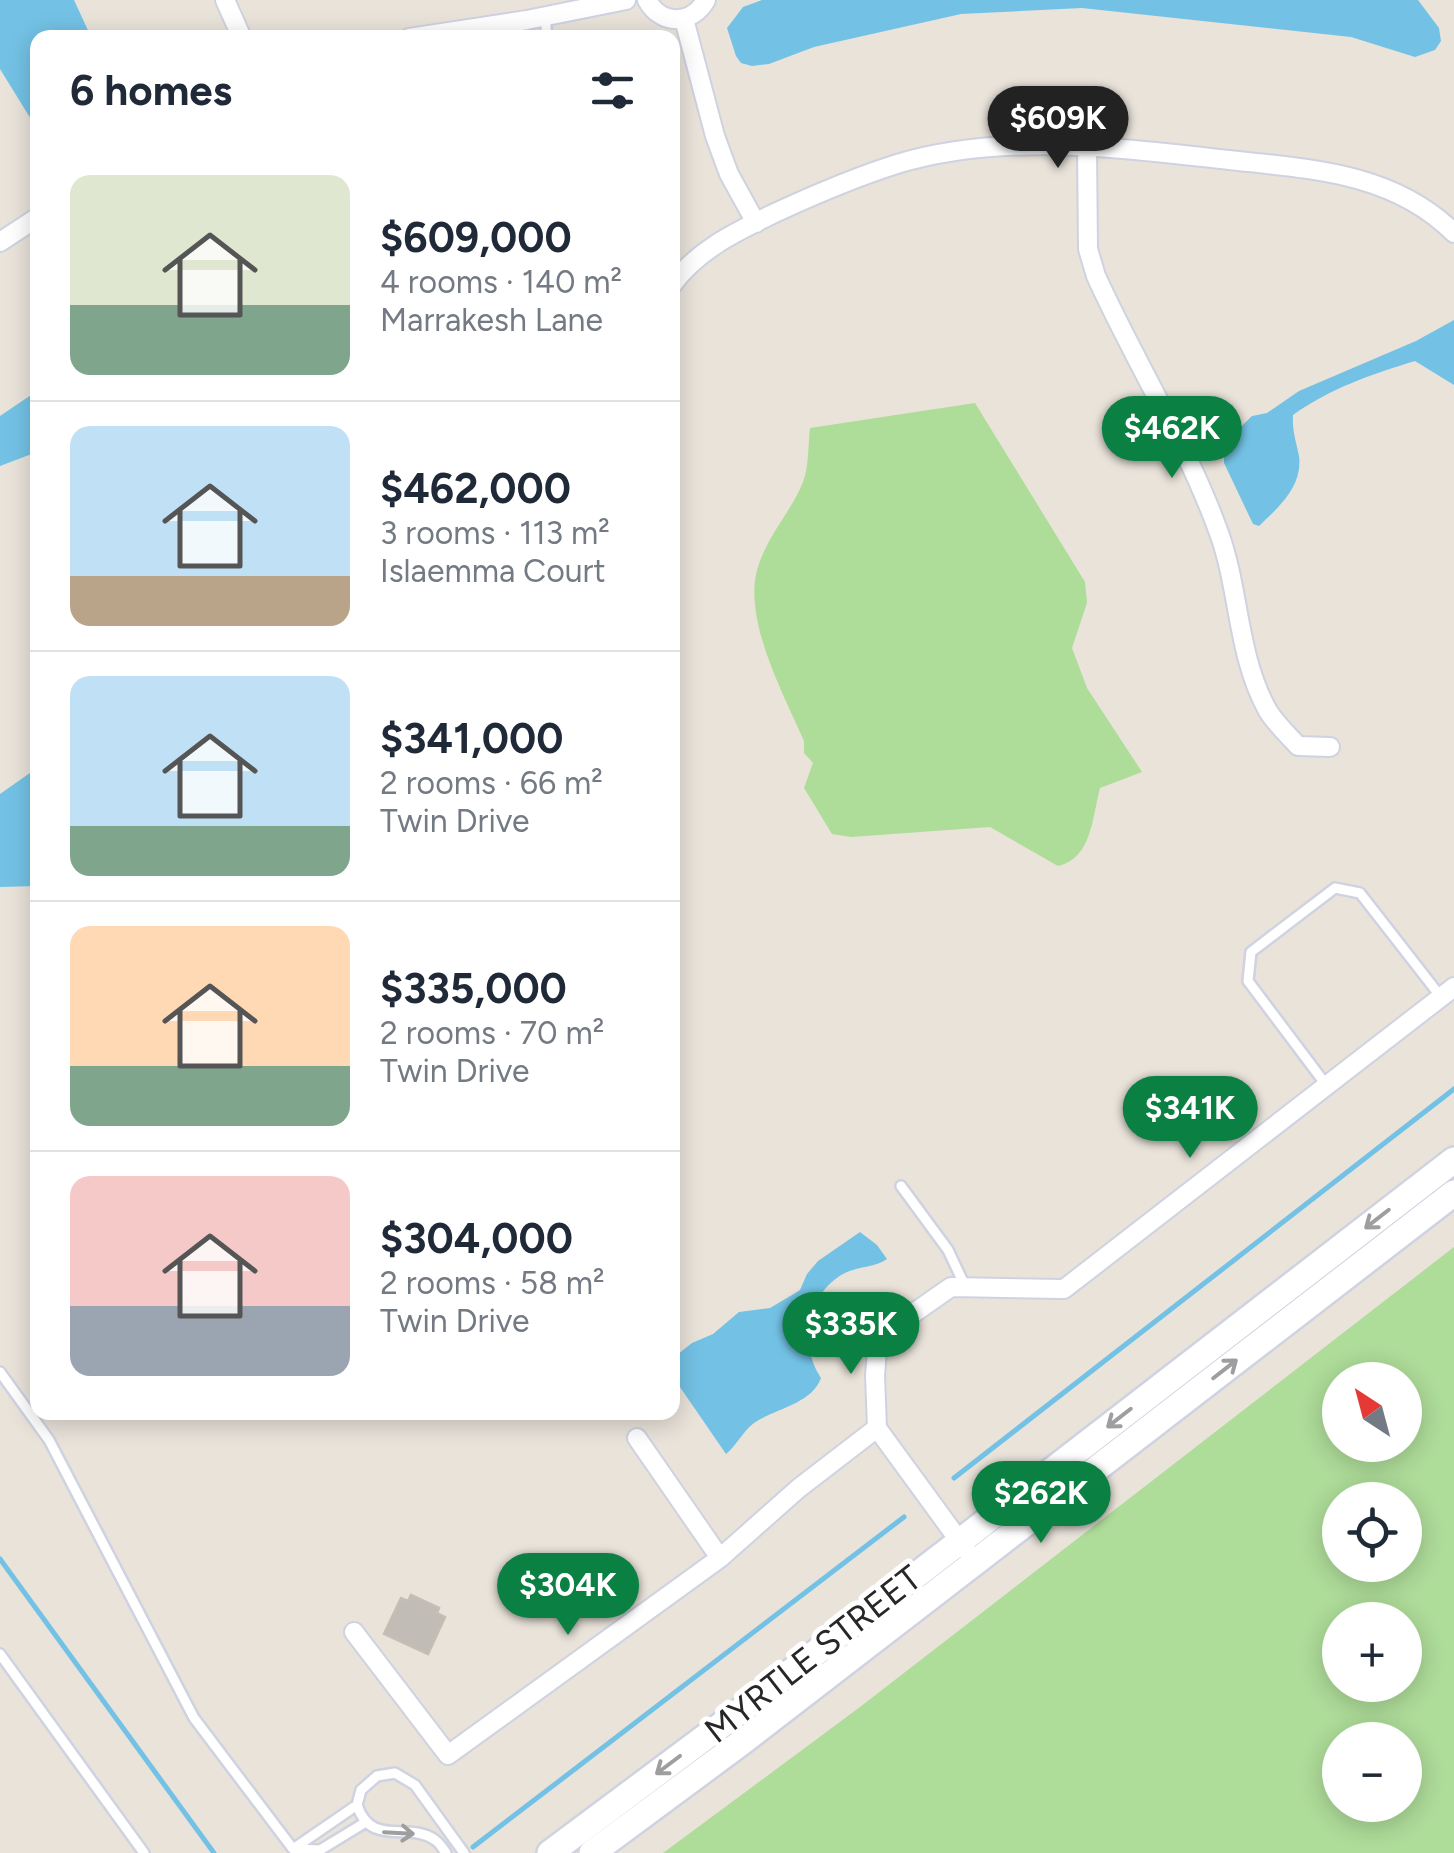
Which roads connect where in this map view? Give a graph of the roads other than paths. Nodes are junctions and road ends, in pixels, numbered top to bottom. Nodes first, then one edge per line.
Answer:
1 (224, 0) edge
2 (626, 0) edge
3 (647, 0) edge
4 (706, 0) edge
5 (545, 16) junction
6 (684, 18) junction
7 (238, 30) edge
8 (458, 30) edge
9 (546, 30) edge
10 (1087, 148) junction
11 (30, 222) edge
12 (756, 223) junction
13 (1454, 233) edge
14 (0, 242) edge
15 (680, 276) edge
16 (1330, 747) dead end
17 (1448, 992) edge
18 (1327, 1086) junction
19 (1454, 1160) edge
20 (901, 1186) dead end
21 (1454, 1193) edge
22 (965, 1286) junction
23 (0, 1372) edge
24 (30, 1414) edge
25 (35, 1420) edge
26 (877, 1428) junction
27 (638, 1438) dead end
28 (968, 1552) junction
29 (720, 1558) junction
30 (354, 1632) dead end
31 (0, 1654) edge
32 (357, 1806) junction
33 (366, 1822) junction
34 (292, 1849) junction
35 (144, 1853) edge
36 (446, 1853) edge
37 (464, 1853) edge
38 (550, 1853) edge
39 (592, 1853) edge

1 - 7 street
2 - 5 street
3 - 6 street
4 - 6 street
5 - 8 street
5 - 9 lane
6 - 12 street
10 - 12 street
10 - 13 street
10 - 16 street
11 - 14 street
12 - 15 street
17 - 18 street
17 - 18 lane
18 - 22 street
19 -> 28 street, MYRTLE STREET
20 - 22 lane
28 -> 21 street, MYRTLE STREET
22 - 26 street
23 - 24 lane
25 - 34 lane
26 - 28 street
26 - 29 street
27 - 29 street
28 -> 38 street, MYRTLE STREET
28 - 39 street, MYRTLE STREET
29 - 30 street
31 - 35 lane
32 - 33 lane
32 - 34 lane
32 - 37 lane
33 - 34 lane
33 -> 36 lane

